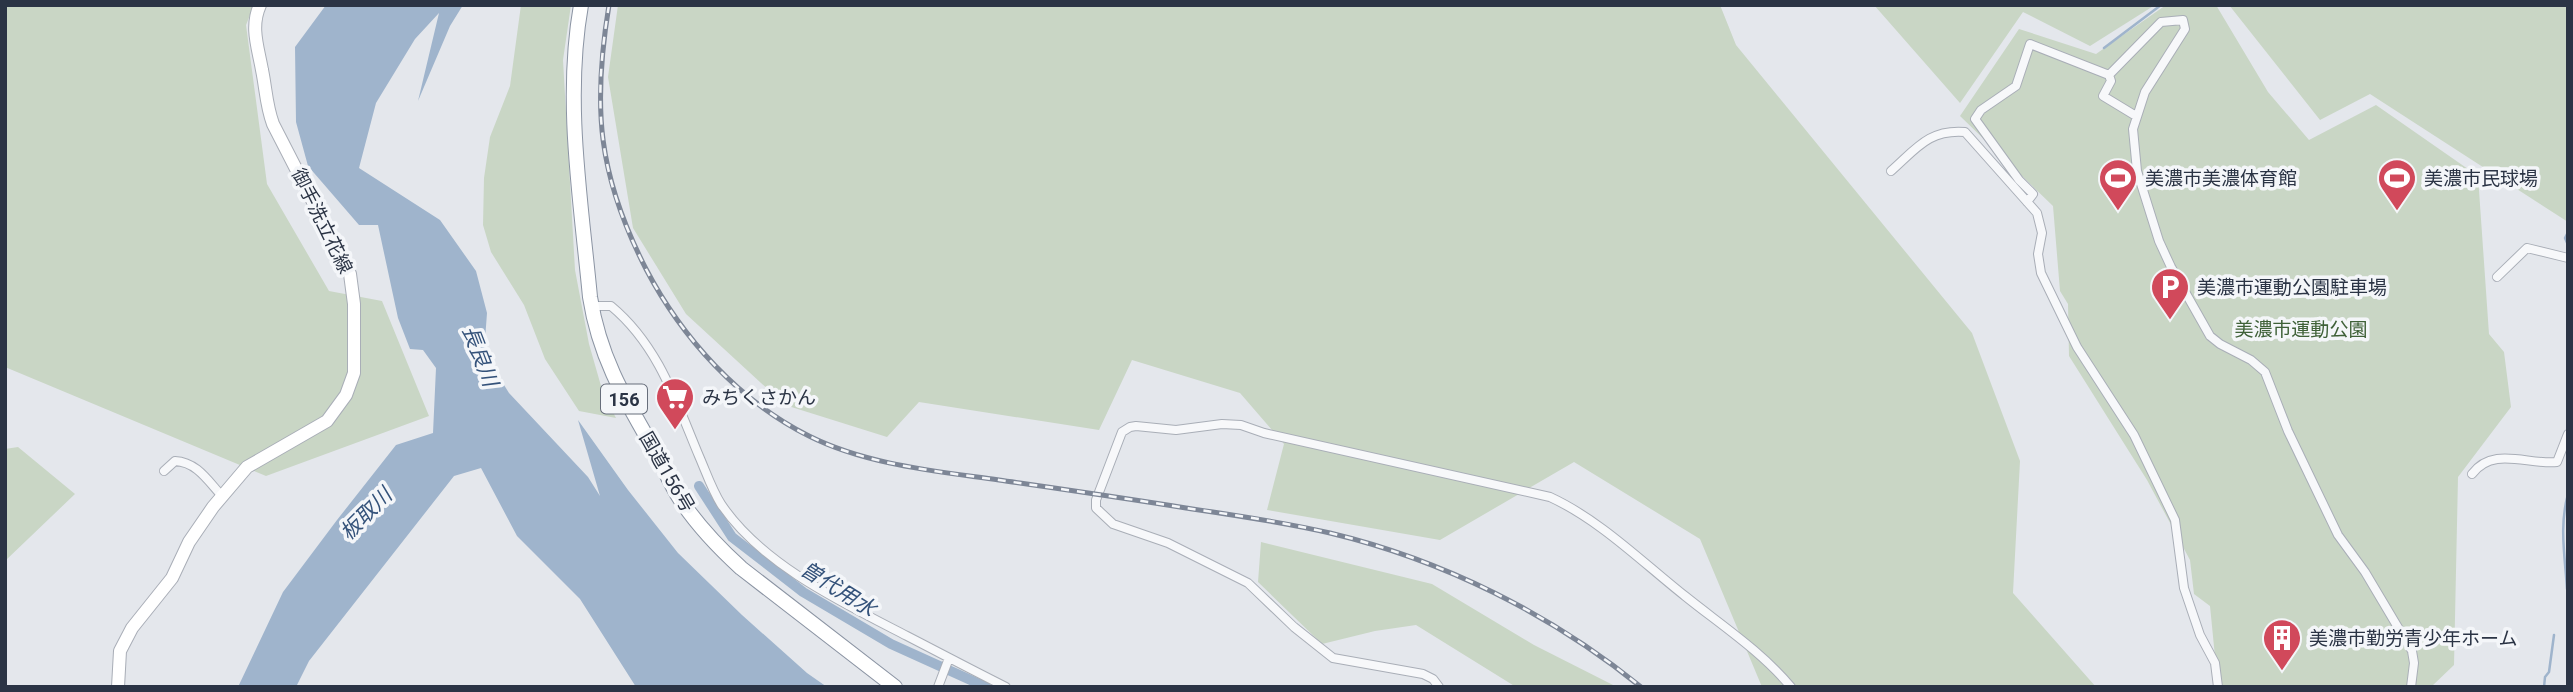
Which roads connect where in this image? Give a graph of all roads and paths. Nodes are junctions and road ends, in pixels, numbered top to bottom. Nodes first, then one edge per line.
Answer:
1 (260, 5) edge
2 (581, 5) edge
3 (2109, 75) junction
4 (2136, 116) junction
5 (1891, 171) dead end
6 (2027, 202) junction
7 (2568, 258) edge
8 (2497, 276) dead end
9 (592, 306) junction
10 (2568, 434) edge
11 (164, 471) dead end
12 (2472, 474) dead end
13 (222, 496) junction
14 (946, 665) junction
15 (118, 687) edge
16 (895, 687) edge
17 (938, 687) edge
18 (1006, 687) edge
19 (1439, 687) edge
20 (1791, 687) edge
21 (2218, 687) edge
22 (2411, 687) edge

1 - 13 main road, 御手洗立花線
2 - 9 highway, 国道156号 / 156
3 - 4 street
3 - 4 street
3 - 6 street
4 - 22 street
5 - 6 street
6 - 21 street
7 - 8 street
9 - 14 street
9 - 16 highway, 国道156号 / 156
10 - 12 street
11 - 13 street
13 - 15 main road, 御手洗立花線
14 - 17 street
14 - 18 street
19 - 20 street

